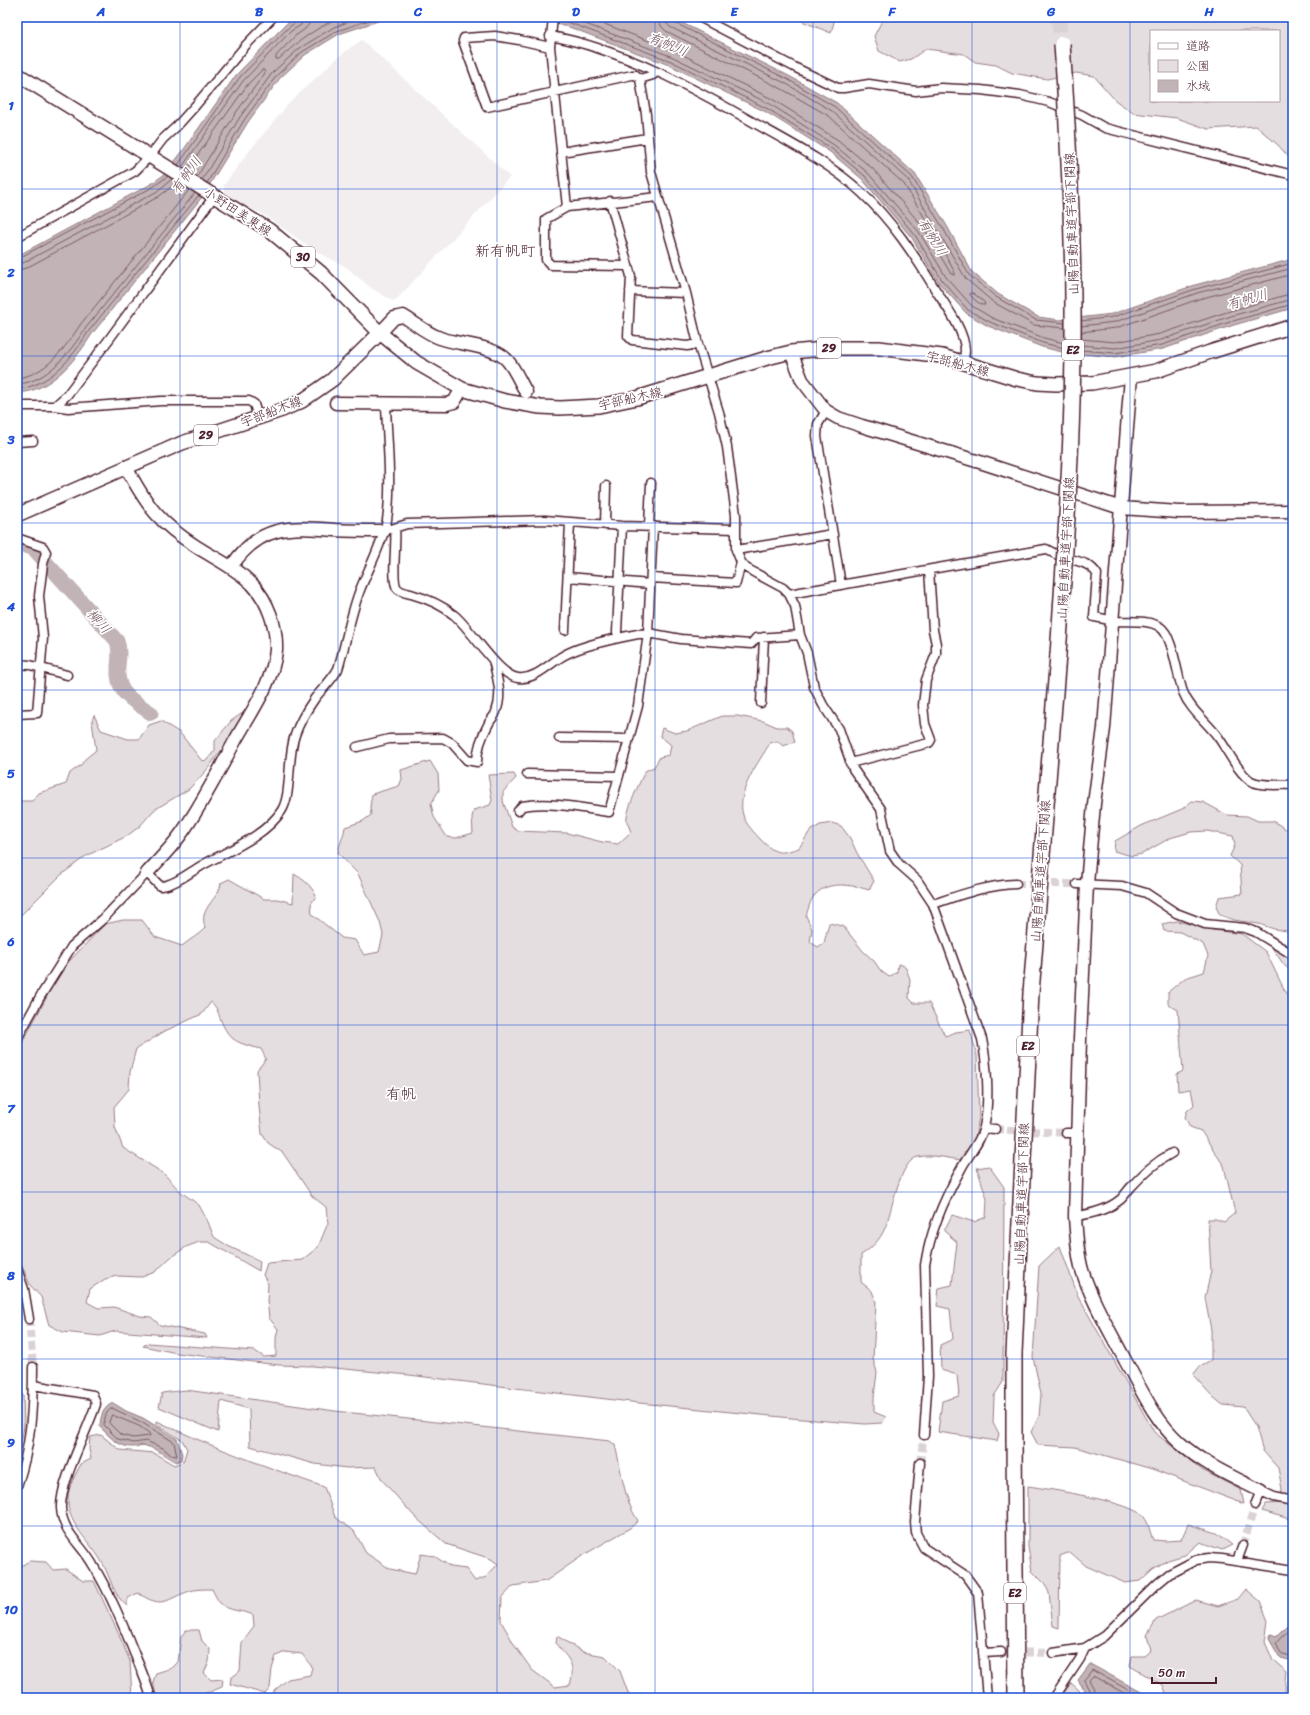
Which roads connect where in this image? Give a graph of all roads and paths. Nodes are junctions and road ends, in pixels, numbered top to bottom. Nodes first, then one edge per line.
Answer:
1 (274, 17) edge
2 (553, 17) edge
3 (699, 17) edge
4 (550, 34) junction
5 (1062, 44) tunnel mouth
6 (550, 48) junction
7 (656, 72) junction
8 (17, 74) edge
9 (640, 79) junction
10 (555, 93) junction
11 (647, 138) junction
12 (561, 152) junction
13 (152, 157) junction
14 (1293, 175) edge
15 (215, 195) junction
16 (658, 197) junction
17 (610, 201) junction
18 (568, 207) junction
19 (17, 237) edge
20 (628, 266) junction
21 (630, 291) junction
22 (686, 293) junction
23 (1293, 326) edge
24 (380, 333) junction
25 (698, 344) junction
26 (791, 352) junction
27 (963, 363) junction
28 (707, 376) junction
29 (1132, 376) junction
30 (462, 388) junction
31 (526, 392) dead end
32 (336, 403) dead end
33 (386, 404) junction
34 (17, 406) edge
35 (55, 406) junction
36 (826, 412) junction
37 (258, 418) junction
38 (34, 441) dead end
39 (17, 442) edge
40 (126, 467) junction
41 (651, 483) dead end
42 (606, 486) dead end
43 (1121, 508) junction
44 (1293, 511) edge
45 (17, 515) edge
46 (570, 522) junction
47 (605, 525) junction
48 (622, 526) junction
49 (651, 526) junction
50 (390, 529) junction
51 (736, 530) junction
52 (833, 534) junction
53 (17, 538) edge
54 (736, 550) junction
55 (741, 562) junction
56 (231, 567) junction
57 (929, 570) junction
58 (568, 577) junction
59 (620, 580) junction
60 (650, 581) junction
61 (841, 584) junction
62 (789, 594) junction
63 (1113, 620) junction
64 (565, 630) dead end
65 (617, 632) dead end
66 (648, 633) junction
67 (800, 635) junction
68 (764, 638) junction
69 (492, 659) junction
70 (17, 664) edge
71 (41, 668) junction
72 (67, 675) dead end
73 (761, 703) dead end
74 (17, 714) edge
75 (559, 738) dead end
76 (629, 739) junction
77 (357, 747) dead end
78 (850, 763) junction
79 (527, 774) dead end
80 (619, 776) junction
81 (1293, 785) edge
82 (518, 811) dead end
83 (147, 873) junction
84 (1016, 884) tunnel mouth
85 (1082, 884) junction
86 (933, 904) junction
87 (1293, 955) edge
88 (17, 1039) edge
89 (984, 1128) junction
90 (995, 1130) tunnel mouth
91 (1172, 1153) dead end
92 (1075, 1216) junction
93 (17, 1269) edge
94 (29, 1319) tunnel mouth
95 (33, 1367) tunnel mouth
96 (33, 1385) junction
97 (924, 1435) tunnel mouth
98 (920, 1463) tunnel mouth
99 (17, 1486) edge
100 (1260, 1491) junction
101 (1293, 1501) edge
102 (1255, 1505) tunnel mouth
103 (1243, 1545) tunnel mouth
104 (1237, 1561) junction
105 (1293, 1570) edge
106 (1085, 1648) junction
107 (1001, 1652) tunnel mouth
108 (982, 1653) junction
109 (1052, 1653) tunnel mouth
110 (151, 1698) edge
111 (987, 1698) edge
112 (1016, 1698) edge
113 (1054, 1698) edge

1 - 13 street
2 - 4 street
3 - 14 street
4 - 6 street
4 - 7 street
5 - 112 highway, 山陽自動車道宇部下関線 / E2, bridge
6 - 10 street
6 - 10 street
7 - 9 street
7 - 27 street
8 - 13 main road, 小野田美東線 / 30
9 - 10 street
9 - 11 street
10 - 12 street
11 - 12 street
11 - 16 street
12 - 18 street
13 - 15 main road, 小野田美東線 / 30
13 - 19 street
15 - 24 main road, 小野田美東線 / 30
15 - 35 street
16 - 17 street
16 - 22 street
17 - 18 street
17 - 20 street
18 - 20 street
20 - 21 street
21 - 22 street
21 - 25 street
22 - 25 street
23 - 29 main road, 宇部船木線 / 29
24 - 30 main road, 宇部船木線 / 29
24 - 31 street
24 - 37 main road, 宇部船木線 / 29
25 - 28 street
26 - 27 main road, 宇部船木線 / 29
26 - 28 main road, 宇部船木線 / 29
26 - 36 street
27 - 29 main road, 宇部船木線 / 29
28 - 30 main road, 宇部船木線 / 29
28 - 51 street
29 - 43 street
30 - 33 street
32 - 33 street
33 - 50 street
34 - 35 street
35 - 37 street
36 - 43 street
36 - 52 street
37 - 40 main road, 宇部船木線 / 29
38 - 39 street
40 - 45 main road, 宇部船木線 / 29
40 - 56 street
41 - 49 street
42 - 47 street
43 - 44 street
43 - 63 street
46 - 47 street
46 - 50 street
46 - 58 street
47 - 48 street
48 - 49 street
48 - 59 street
49 - 51 street
49 - 60 street
50 - 56 street
50 - 69 street
50 - 83 street
51 - 54 street
52 - 54 street
52 - 61 street
53 - 71 street
54 - 55 street
55 - 60 street
55 - 62 street
56 - 83 street
57 - 61 street
57 - 63 street
57 - 78 street
58 - 59 street
58 - 64 street
59 - 60 street
59 - 65 street
60 - 66 street
61 - 62 street
62 - 67 street
63 - 81 street
63 - 85 street
66 - 68 street
66 - 69 street
66 - 76 street
67 - 68 street
67 - 78 street
68 - 73 street
69 - 77 street
70 - 71 street
71 - 72 street
71 - 74 street
75 - 76 street
76 - 80 street
78 - 86 street
79 - 80 street
80 - 82 street
83 - 88 street
84 - 86 street
85 - 87 street
85 - 92 street
86 - 89 street
89 - 90 street
89 - 97 street
91 - 92 street
92 - 100 street
93 - 94 street
95 - 96 street
96 - 99 street
96 - 110 street
98 - 108 street
100 - 101 street
100 - 102 street
103 - 104 street
104 - 105 street
104 - 106 street
106 - 109 street
106 - 113 street
107 - 108 street
108 - 111 street

